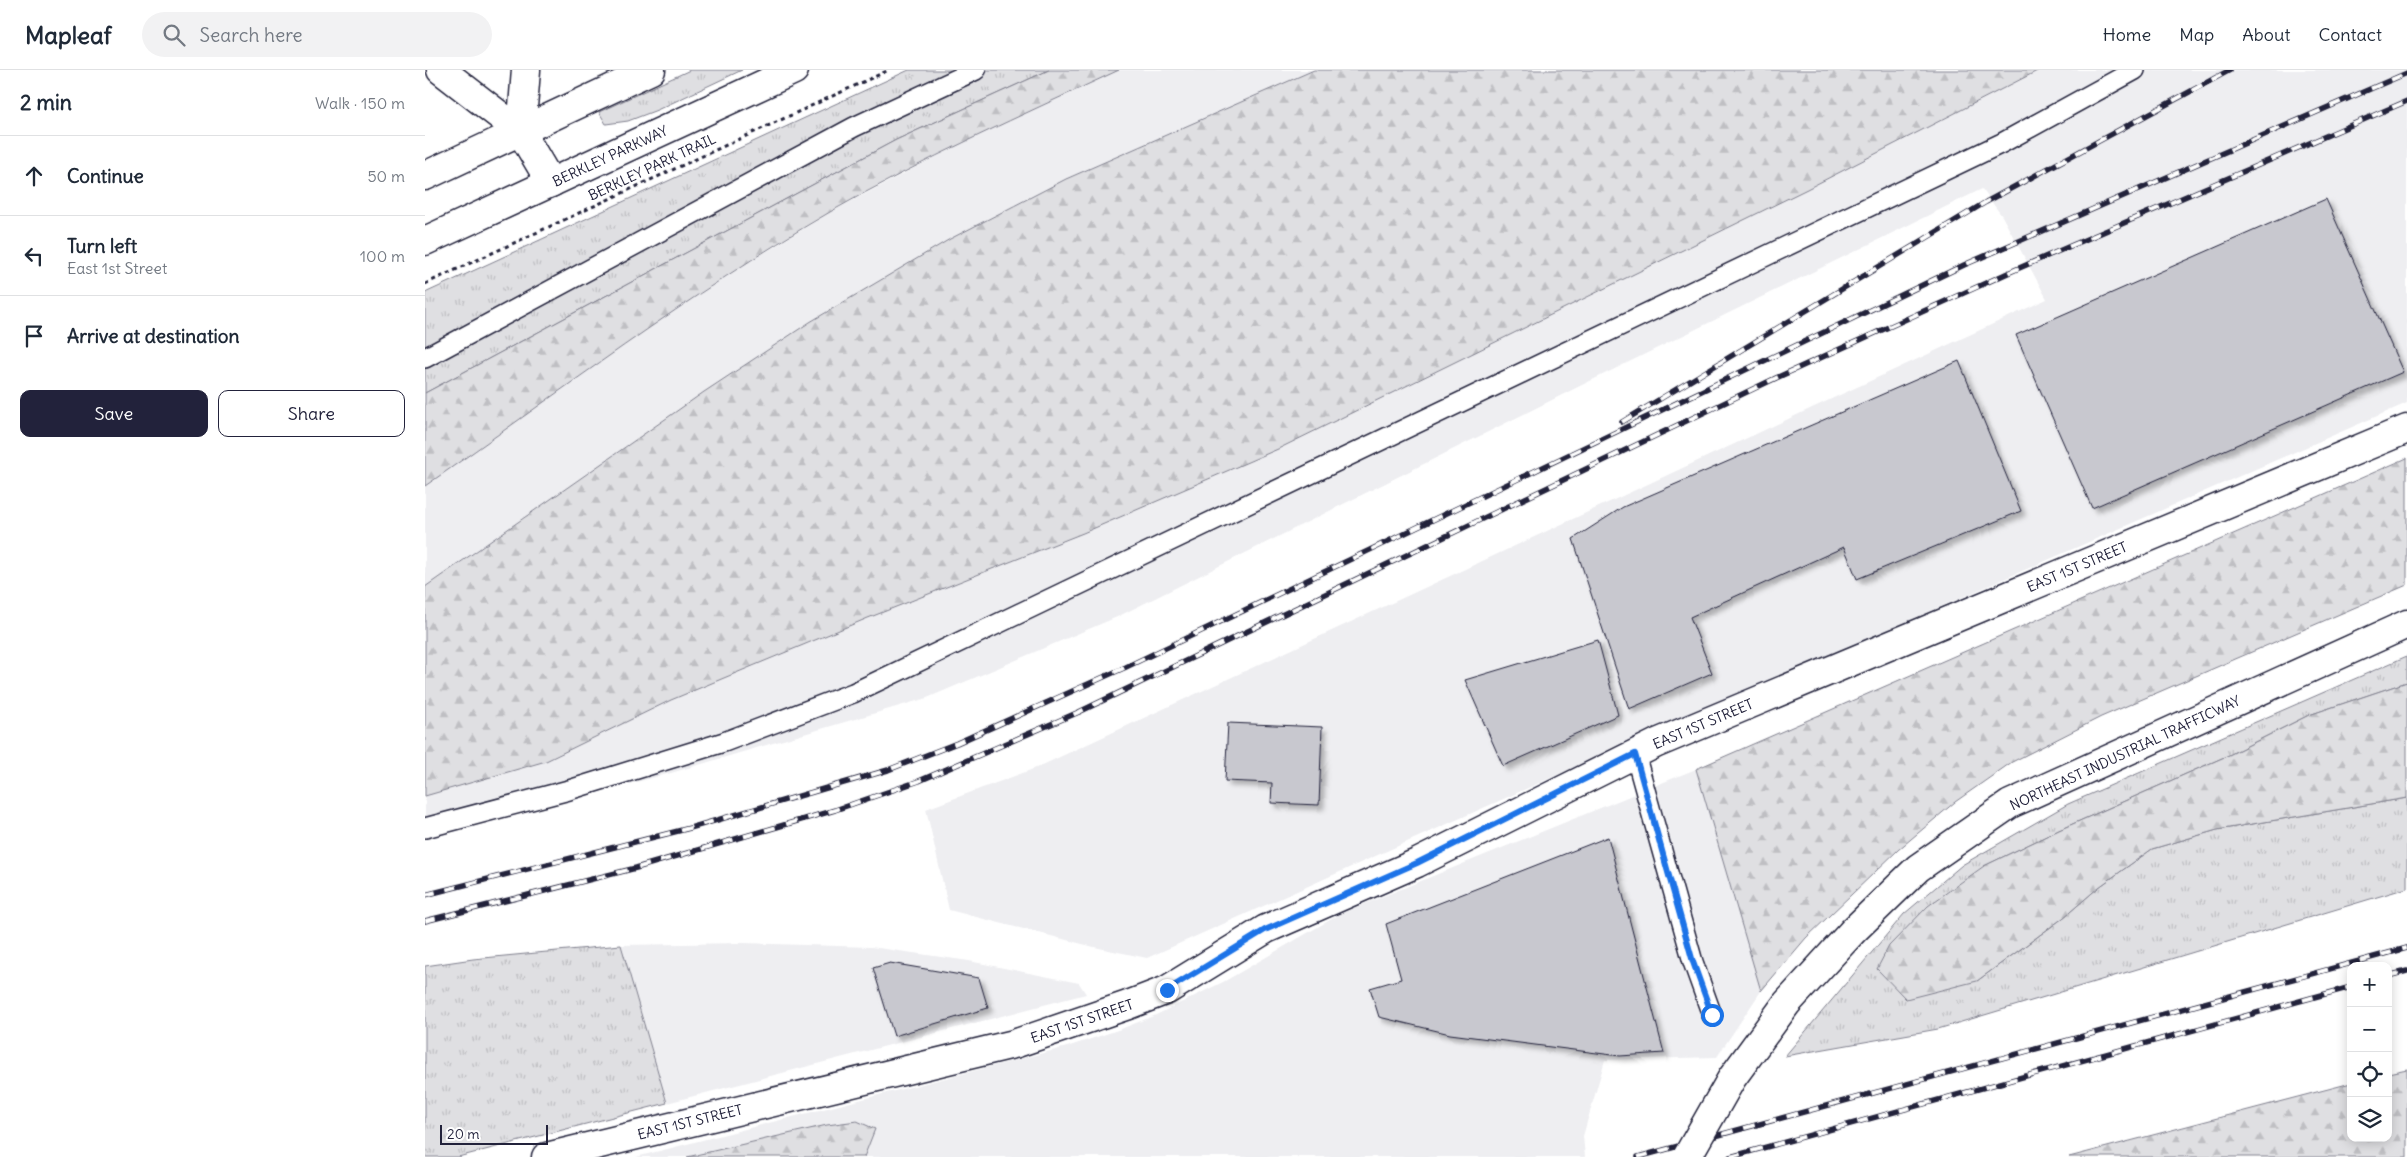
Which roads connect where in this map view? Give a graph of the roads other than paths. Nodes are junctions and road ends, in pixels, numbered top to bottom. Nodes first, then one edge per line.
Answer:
1 (441, 70) edge
2 (527, 70) edge
3 (651, 70) edge
4 (794, 70) edge
5 (976, 70) edge
6 (2135, 70) edge
7 (521, 132) junction
8 (425, 176) edge
9 (551, 183) junction
10 (425, 241) edge
11 (425, 358) edge
12 (2407, 429) edge
13 (2407, 624) edge
14 (1635, 754) junction
15 (425, 828) edge
16 (1712, 1015) dead end
17 (546, 1157) edge
18 (1687, 1157) edge

1 - 7 street
2 - 7 street
3 - 7 street
4 - 9 street, BERKLEY PARKWAY
5 - 11 lane
6 - 15 lane
7 - 8 street
7 - 9 street
9 - 10 street, BERKLEY PARKWAY
12 - 14 street, EAST 1ST STREET
13 - 18 street, NORTHEAST INDUSTRIAL TRAFFICWAY, bridge
14 - 16 lane
14 - 17 street, EAST 1ST STREET

